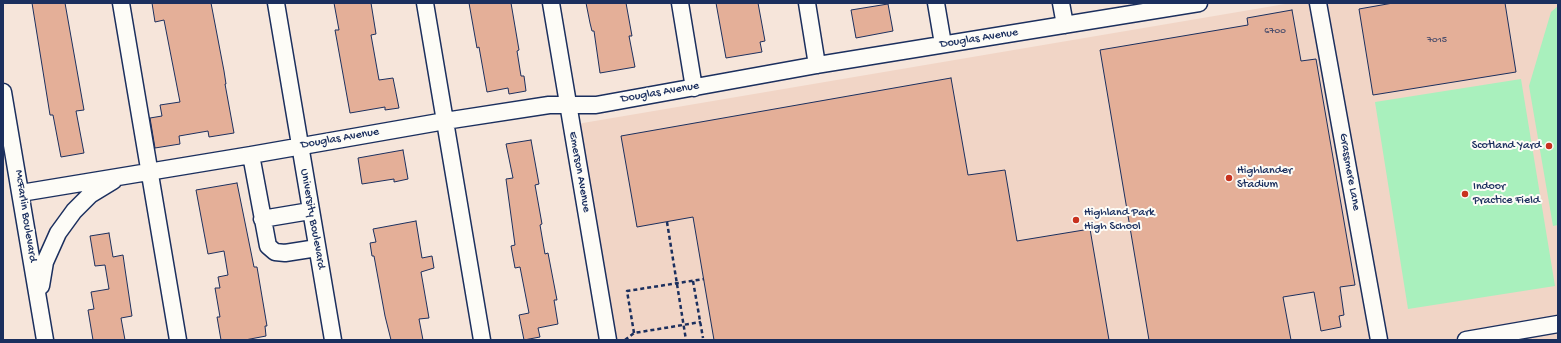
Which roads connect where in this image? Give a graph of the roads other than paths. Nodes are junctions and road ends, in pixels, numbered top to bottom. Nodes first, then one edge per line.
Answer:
1 (121, 3) edge
2 (276, 3) edge
3 (425, 3) edge
4 (551, 3) edge
5 (680, 3) edge
6 (807, 3) edge
7 (936, 3) edge
8 (1061, 3) edge
9 (1194, 3) edge
10 (1318, 3) edge
11 (1065, 25) junction
12 (943, 44) junction
13 (817, 65) junction
14 (694, 88) junction
15 (3, 92) edge
16 (568, 106) junction
17 (445, 121) junction
18 (299, 146) junction
19 (251, 155) junction
20 (149, 172) junction
21 (120, 177) junction
22 (21, 193) junction
23 (310, 210) junction
24 (262, 219) junction
25 (317, 248) junction
26 (1558, 324) edge
27 (43, 336) edge
28 (1508, 337) edge
29 (178, 340) edge
30 (333, 340) edge
31 (482, 340) edge
32 (608, 340) edge
33 (1379, 340) edge
34 (1466, 340) edge

1 - 20 street
2 - 18 street, University Boulevard
3 - 17 street
4 - 16 street, Emerson Avenue
5 - 14 street
6 - 13 street
7 - 12 street
8 - 11 street
9 - 11 street, Douglas Avenue
10 - 33 street, Grassmere Lane
11 - 12 street, Douglas Avenue
12 - 13 street, Douglas Avenue
13 - 14 street, Douglas Avenue
14 - 16 street, Douglas Avenue
15 - 22 street, McFarlin Boulevard
16 - 17 street, Douglas Avenue
16 - 32 street, Emerson Avenue
17 - 18 street, Douglas Avenue
17 - 31 street
18 - 19 street, Douglas Avenue
18 - 23 street, University Boulevard
19 - 20 street, Douglas Avenue
19 - 24 street
20 - 21 street, Douglas Avenue
20 - 29 street
21 - 22 street, Douglas Avenue
21 - 27 street, Douglas Avenue
22 - 27 street, McFarlin Boulevard
23 - 24 street
23 - 25 street, University Boulevard
24 - 25 street
25 - 30 street, University Boulevard
26 - 28 street
28 - 34 street

